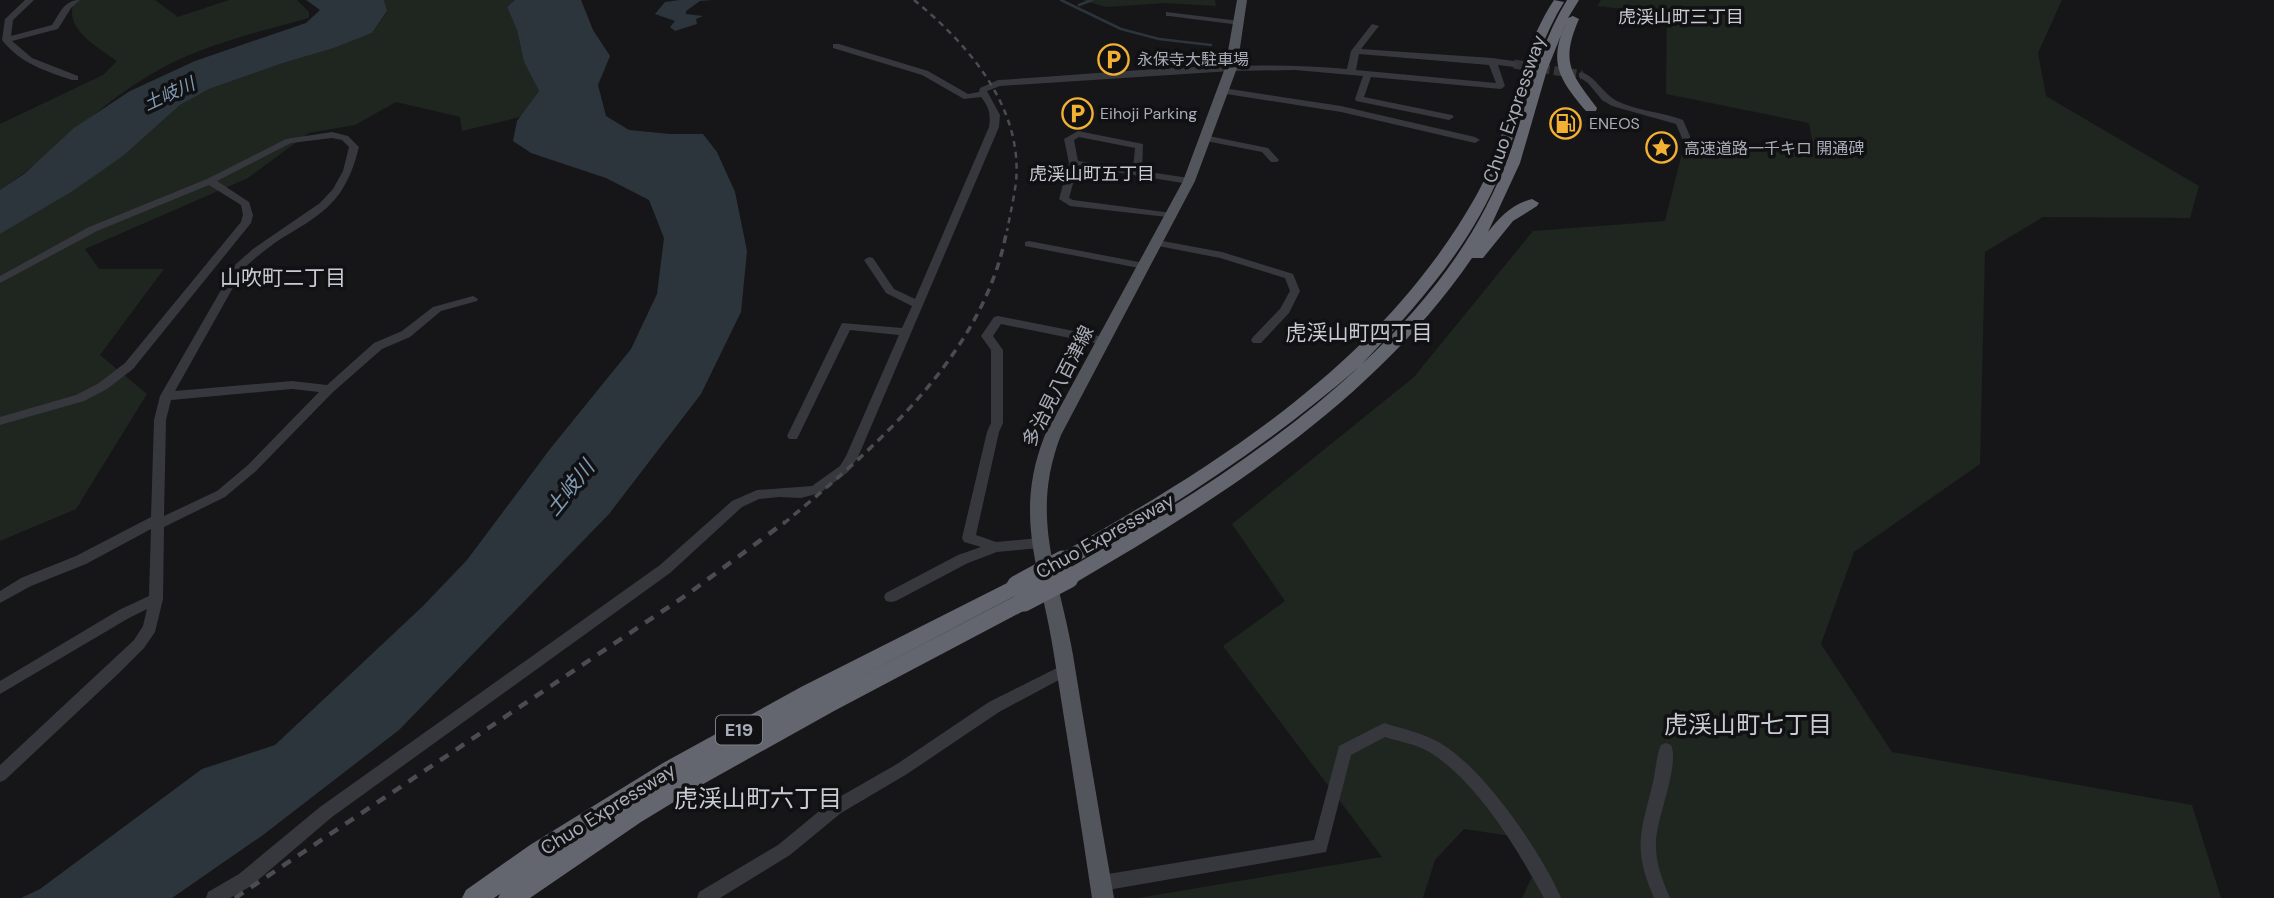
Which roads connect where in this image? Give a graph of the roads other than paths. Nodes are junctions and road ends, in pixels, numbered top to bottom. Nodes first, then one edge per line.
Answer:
1 (30, 0) edge
2 (76, 0) edge
3 (1242, 0) edge
4 (1559, 0) edge
5 (1573, 0) edge
6 (1582, 0) edge
7 (1168, 13) dead end
8 (1240, 23) junction
9 (1375, 26) dead end
10 (6, 40) junction
11 (836, 46) dead end
12 (1355, 51) junction
13 (1492, 61) junction
14 (1514, 64) tunnel mouth
15 (1231, 68) junction
16 (1351, 71) junction
17 (1368, 73) junction
18 (1582, 75) tunnel mouth
19 (75, 78) dead end
20 (1223, 91) junction
21 (983, 94) junction
22 (1591, 108) dead end
23 (1449, 117) dead end
24 (1204, 138) junction
25 (1475, 140) dead end
26 (1687, 141) dead end
27 (1274, 160) dead end
28 (1074, 163) junction
29 (1137, 173) junction
30 (210, 181) junction
31 (1189, 181) junction
32 (1532, 203) dead end
33 (1172, 216) junction
34 (1157, 243) junction
35 (1029, 244) dead end
36 (869, 260) dead end
37 (1144, 266) junction
38 (0, 280) edge
39 (473, 299) dead end
40 (919, 305) junction
41 (906, 332) junction
42 (1403, 334) junction
43 (1256, 340) dead end
44 (1104, 341) junction
45 (329, 389) junction
46 (166, 396) junction
47 (0, 421) edge
48 (793, 436) dead end
49 (159, 522) junction
50 (1039, 543) junction
51 (996, 547) junction
52 (1066, 570) junction
53 (1020, 593) junction
54 (891, 597) dead end
55 (0, 598) edge
56 (156, 599) junction
57 (1065, 670) junction
58 (0, 688) edge
59 (1666, 750) dead end
60 (0, 775) edge
61 (1103, 891) edge
62 (214, 898) edge
63 (474, 898) edge
64 (510, 898) edge
65 (705, 898) edge
66 (1553, 898) edge
67 (1662, 898) edge

1 - 10 street
2 - 10 street
3 - 8 main road, 多治見八百津線
4 - 52 highway, Chuo Expressway / E19
5 - 42 highway, Chuo Expressway / E19
6 - 22 highway
7 - 8 street
8 - 15 main road, 多治見八百津線
9 - 12 street
10 - 19 street
11 - 21 street
12 - 13 street
12 - 16 street
13 - 14 street
13 - 17 street
15 - 16 street
15 - 20 main road, 多治見八百津線
15 - 21 street
16 - 17 street
17 - 23 street
18 - 26 street
20 - 24 main road, 多治見八百津線
20 - 25 street
21 - 40 street
24 - 27 street
24 - 31 main road, 多治見八百津線
28 - 29 street
28 - 29 street
28 - 33 street
29 - 31 street
30 - 38 street
30 - 46 street
30 - 47 street
31 - 33 main road, 多治見八百津線
32 - 42 highway
33 - 34 main road, 多治見八百津線
34 - 37 main road, 多治見八百津線
34 - 43 street
35 - 37 street
36 - 40 street
37 - 44 main road, 多治見八百津線
39 - 45 street
40 - 41 street
41 - 48 street
41 - 62 street
42 - 52 highway, Chuo Expressway / E19
44 - 50 main road, 多治見八百津線
44 - 51 street
45 - 46 street
45 - 49 street
46 - 49 street
49 - 55 street
49 - 56 street
50 - 51 street
50 - 57 main road, 多治見八百津線
51 - 54 street
52 - 53 highway, Chuo Expressway / E19, bridge
53 - 63 highway, Chuo Expressway / E19
53 - 64 highway, Chuo Expressway / E19
56 - 58 street
56 - 60 street
57 - 61 main road, 多治見八百津線
57 - 65 street
59 - 67 street
61 - 66 street

